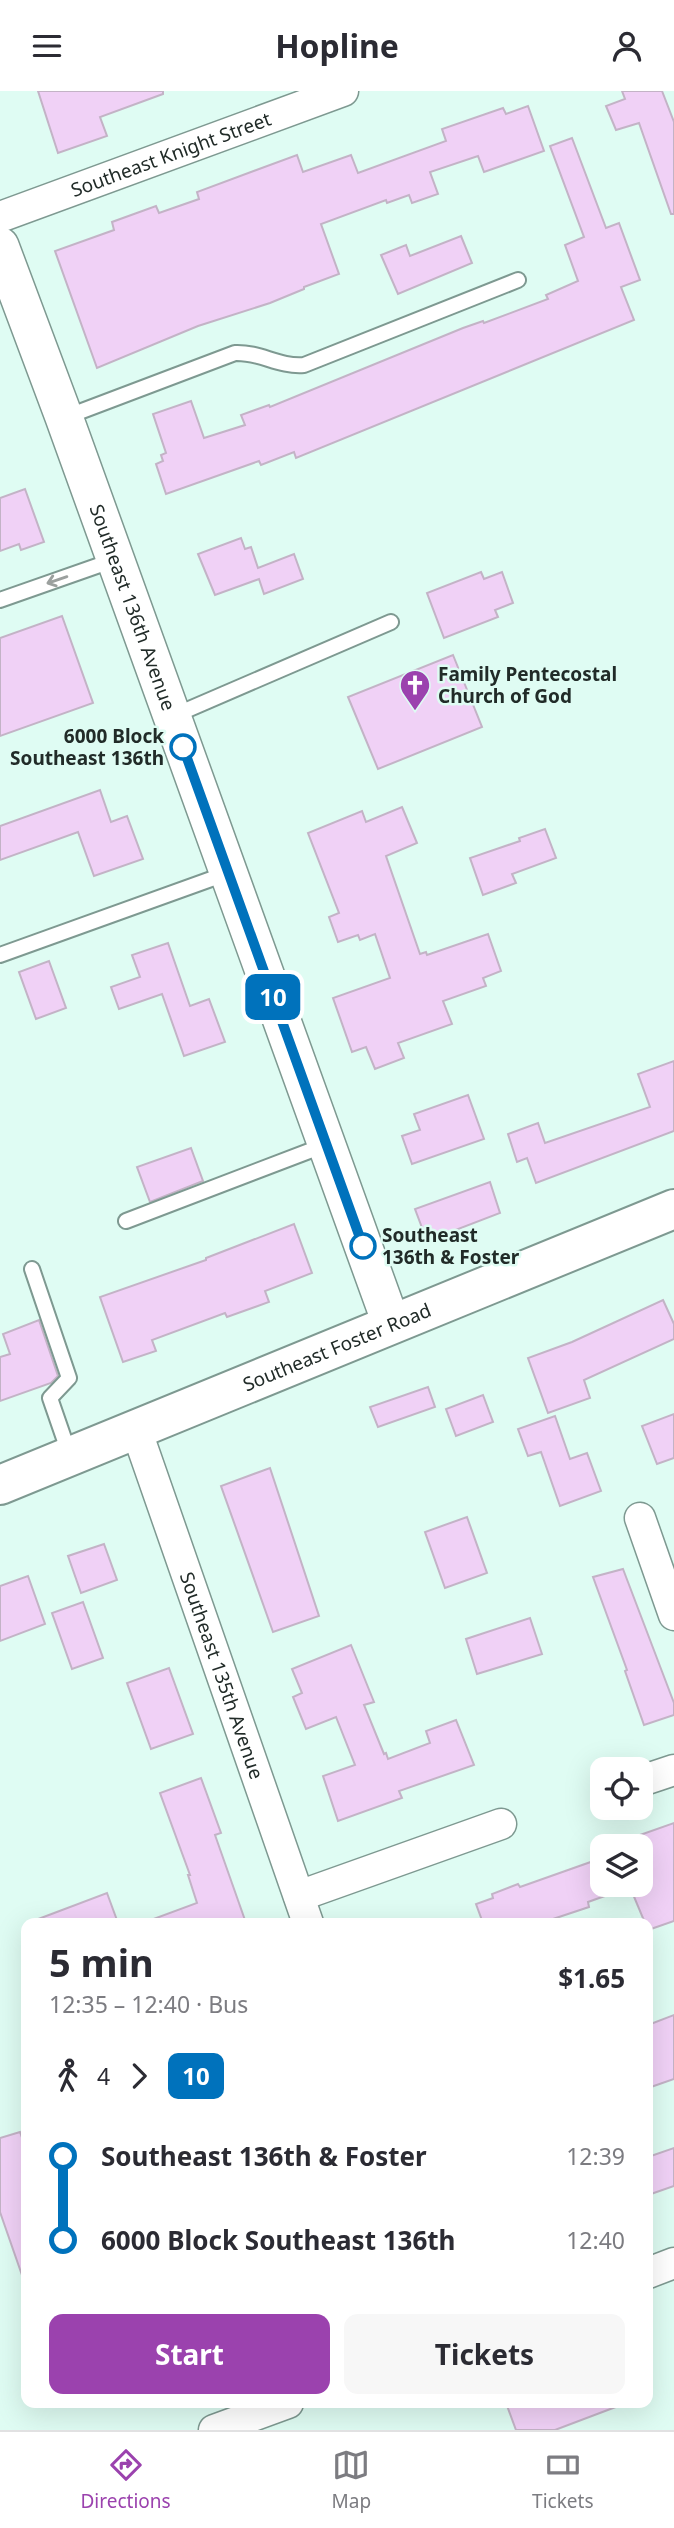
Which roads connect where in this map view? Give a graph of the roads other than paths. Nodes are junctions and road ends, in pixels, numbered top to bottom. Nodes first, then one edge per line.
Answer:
1 (343, 91) edge
2 (0, 217) edge
3 (4, 269) edge
4 (518, 280) dead end
5 (64, 417) junction
6 (114, 559) junction
7 (0, 600) edge
8 (391, 622) dead end
9 (172, 716) junction
10 (228, 873) junction
11 (0, 955) edge
12 (327, 1144) junction
13 (674, 1209) edge
14 (126, 1221) dead end
15 (32, 1269) dead end
16 (391, 1323) junction
17 (136, 1429) junction
18 (70, 1455) junction
19 (0, 1485) edge
20 (640, 1518) dead end
21 (674, 1615) edge
22 (674, 1770) edge
23 (653, 1777) edge
24 (501, 1824) dead end
25 (304, 1910) edge
26 (674, 2263) edge
27 (653, 2271) edge
28 (274, 2408) edge
29 (214, 2430) edge

1 - 2 street, Southeast Knight Street
3 - 5 street, Southeast 136th Avenue
4 - 5 lane
5 - 6 street, Southeast 136th Avenue
6 -> 7 lane
6 - 9 street, Southeast 136th Avenue
8 - 9 lane
9 - 10 street, Southeast 136th Avenue
10 - 11 lane
10 - 12 street, Southeast 136th Avenue
12 - 14 lane
12 - 16 street, Southeast 136th Avenue
13 - 16 main road, Southeast Foster Road
15 - 18 lane
16 - 17 main road, Southeast Foster Road
17 - 18 main road, Southeast Foster Road
17 - 25 street, Southeast 135th Avenue
18 - 19 main road, Southeast Foster Road
20 - 21 street
22 - 23 street
24 - 25 street
26 - 27 street
28 - 29 street

